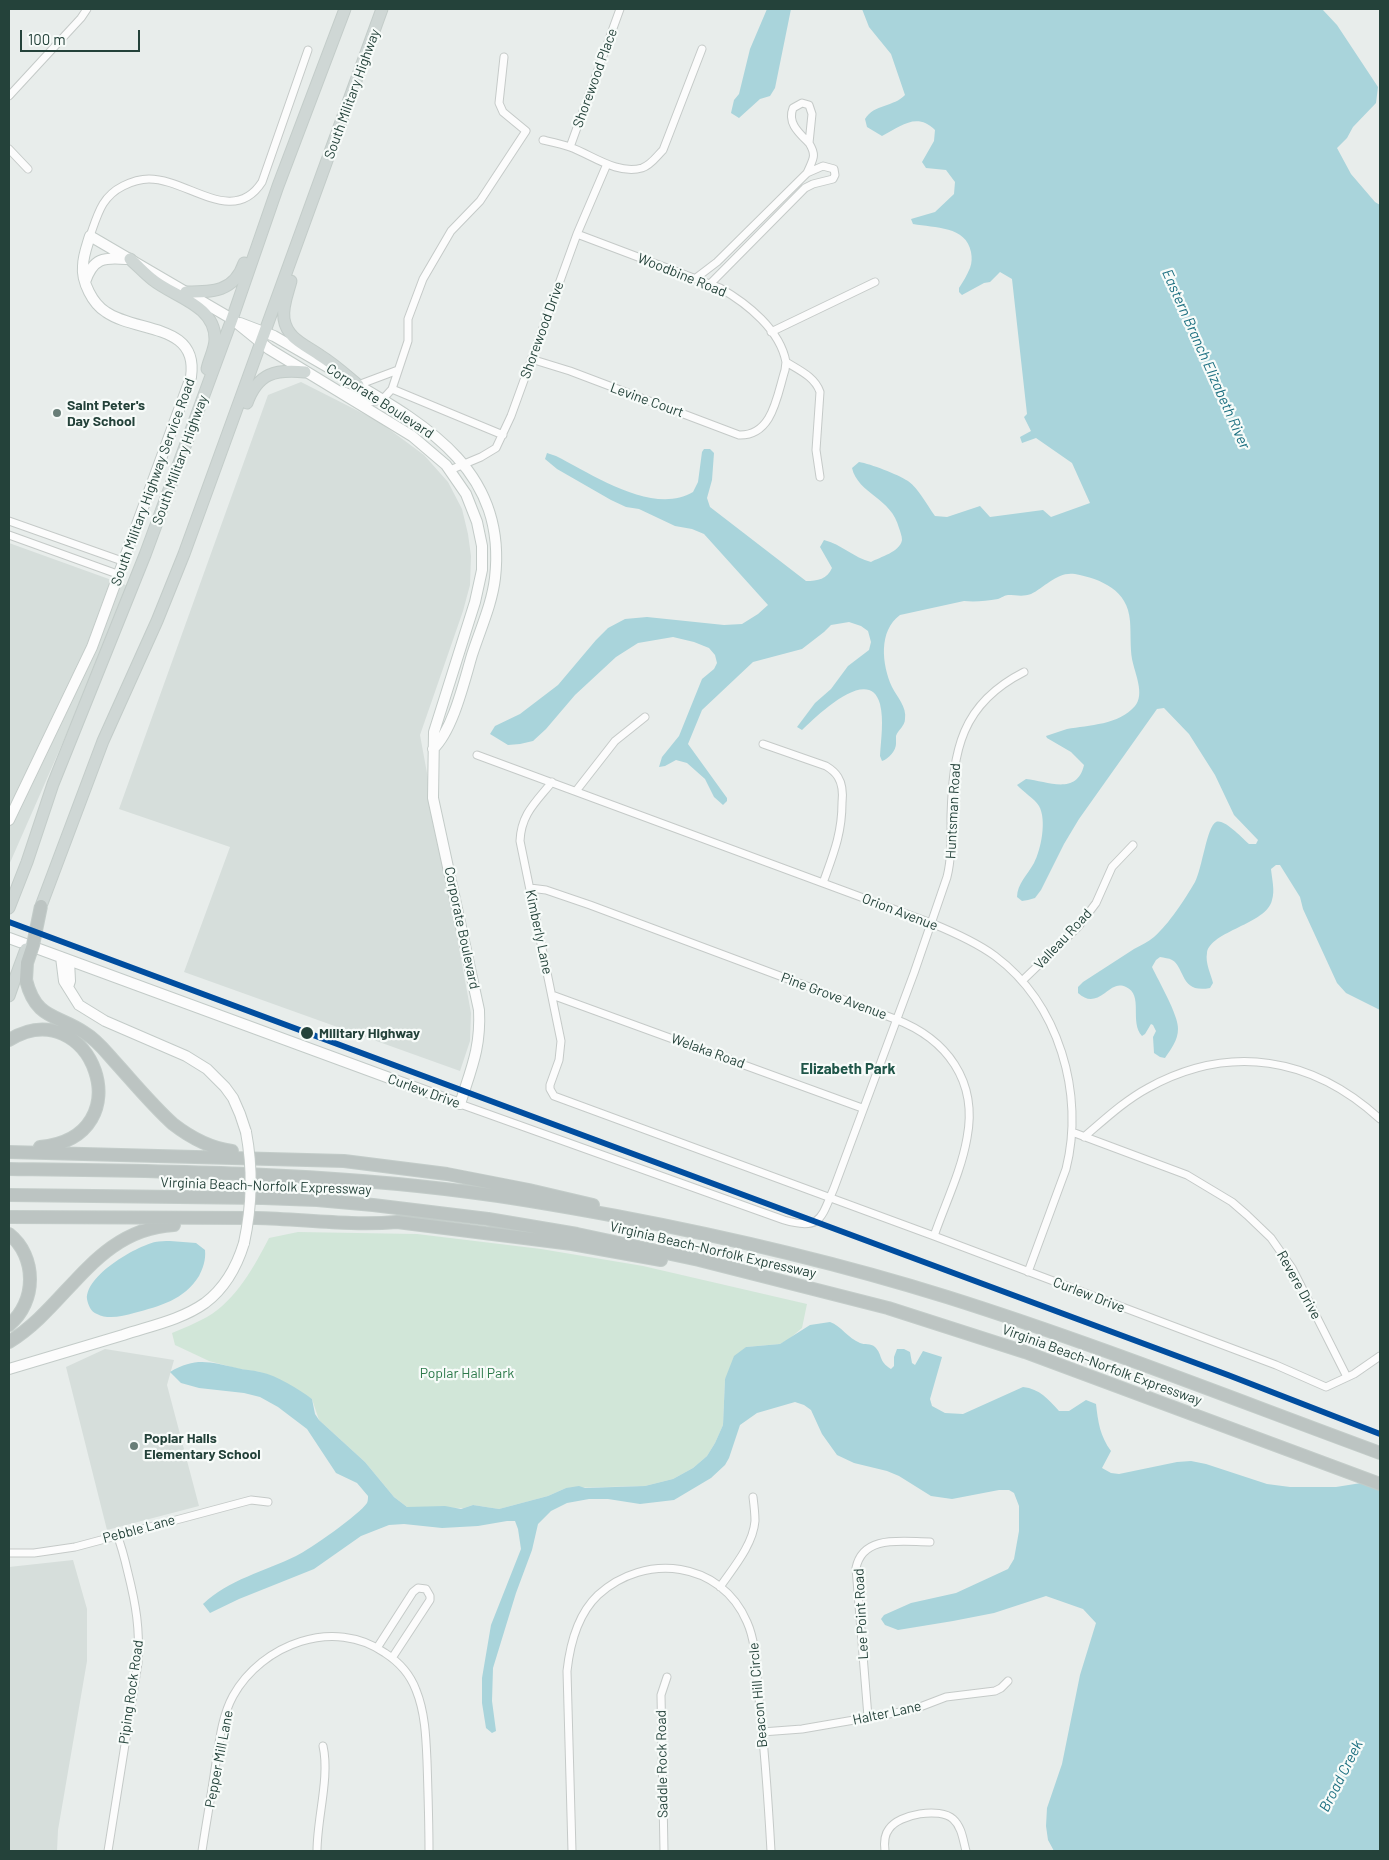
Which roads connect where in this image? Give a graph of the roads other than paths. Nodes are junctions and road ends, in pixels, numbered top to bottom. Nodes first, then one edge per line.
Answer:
1 (87, 9) edge
2 (345, 9) edge
3 (382, 9) edge
4 (620, 9) edge
5 (702, 49) dead end
6 (308, 50) dead end
7 (504, 57) dead end
8 (9, 96) edge
9 (544, 140) dead end
10 (809, 143) junction
11 (570, 147) junction
12 (9, 149) edge
13 (607, 164) junction
14 (28, 168) dead end
15 (807, 172) junction
16 (278, 186) junction
17 (578, 234) junction
18 (90, 236) junction
19 (300, 238) junction
20 (130, 259) junction
21 (696, 278) junction
22 (85, 282) junction
23 (875, 282) dead end
24 (710, 284) junction
25 (186, 292) junction
26 (232, 320) junction
27 (771, 332) junction
28 (263, 338) junction
29 (531, 359) junction
30 (786, 362) junction
31 (398, 370) junction
32 (306, 372) junction
33 (328, 384) junction
34 (358, 385) junction
35 (392, 389) junction
36 (382, 400) junction
37 (196, 417) junction
38 (503, 435) junction
39 (464, 464) junction
40 (450, 470) junction
41 (820, 477) dead end
42 (204, 500) junction
43 (9, 521) edge
44 (9, 535) edge
45 (63, 540) junction
46 (59, 553) junction
47 (125, 562) junction
48 (120, 575) junction
49 (1024, 672) dead end
50 (645, 717) dead end
51 (764, 744) dead end
52 (433, 750) junction
53 (476, 755) dead end
54 (552, 782) junction
55 (576, 791) junction
56 (9, 820) edge
57 (1133, 845) dead end
58 (824, 883) junction
59 (530, 888) junction
60 (43, 901) joint
61 (9, 908) edge
62 (931, 923) junction
63 (9, 938) edge
64 (65, 959) junction
65 (21, 978) junction
66 (1022, 981) junction
67 (552, 995) junction
68 (9, 996) edge
69 (896, 1019) junction
70 (9, 1040) edge
71 (550, 1089) joint
72 (460, 1104) junction
73 (862, 1108) junction
74 (1380, 1119) edge
75 (1072, 1132) junction
76 (1084, 1136) junction
77 (9, 1151) edge
78 (297, 1159) junction
79 (9, 1169) edge
80 (9, 1195) edge
81 (829, 1198) junction
82 (9, 1218) edge
83 (234, 1218) junction
84 (658, 1224) junction
85 (9, 1234) edge
86 (934, 1236) junction
87 (1028, 1272) junction
88 (776, 1280) junction
89 (9, 1325) edge
90 (9, 1342) edge
91 (1380, 1356) edge
92 (9, 1369) edge
93 (1347, 1377) junction
94 (1380, 1454) edge
95 (1380, 1484) edge
96 (753, 1497) dead end
97 (268, 1502) dead end
98 (116, 1535) junction
99 (930, 1542) dead end
100 (9, 1553) edge
101 (720, 1586) junction
102 (377, 1648) junction
103 (392, 1658) junction
104 (667, 1677) dead end
105 (1008, 1681) dead end
106 (868, 1717) junction
107 (762, 1732) junction
108 (323, 1746) dead end
109 (108, 1851) edge
110 (202, 1851) edge
111 (317, 1851) edge
112 (430, 1851) edge
113 (572, 1851) edge
114 (664, 1851) edge
115 (771, 1851) edge
116 (885, 1851) edge
117 (966, 1851) edge

1 - 8 street
2 - 16 main road, South Military Highway
3 - 19 main road, South Military Highway
4 - 11 street, Shorewood Place
5 - 13 street
6 - 18 street, South Military Highway Service Road
7 - 31 street
9 - 11 street
10 - 10 street
10 - 15 street
11 - 13 street
12 - 14 street
13 - 17 street, Shorewood Drive
15 - 21 street
15 - 24 street
16 - 25 main road
16 - 26 main road, South Military Highway
17 - 21 street, Woodbine Road
17 - 29 street, Shorewood Drive
18 - 20 street, Corporate Boulevard
18 - 22 street, South Military Highway Service Road
19 - 28 main road, South Military Highway
19 - 34 main road
20 - 22 street
20 - 25 street, Corporate Boulevard
20 - 37 main road
21 - 24 street, Woodbine Road
22 - 47 street, South Military Highway Service Road
23 - 27 street
24 - 27 street, Woodbine Road
25 - 26 street, Corporate Boulevard
26 - 28 street, Corporate Boulevard
26 - 37 main road, South Military Highway
27 - 30 street, Woodbine Road
28 - 32 street, Corporate Boulevard
28 - 34 street, Corporate Boulevard
28 - 42 main road, South Military Highway
29 - 30 street, Levine Court
29 - 38 street, Shorewood Drive
30 - 41 street
31 - 34 street
31 - 35 street
32 - 33 street, Corporate Boulevard
32 - 42 main road
33 - 36 street
33 - 40 street, Corporate Boulevard
34 - 36 street, Corporate Boulevard
35 - 36 street
35 - 38 street
36 - 39 street, Corporate Boulevard
37 - 61 main road, South Military Highway
38 - 39 street, Shorewood Drive
39 - 40 street, Shorewood Drive
39 - 52 street, Corporate Boulevard
40 - 52 street, Corporate Boulevard
42 - 60 main road, South Military Highway
43 - 45 street
44 - 46 street
45 - 46 street
45 - 47 street
46 - 48 street
47 - 48 street, South Military Highway Service Road
48 - 56 street, South Military Highway Service Road
49 - 62 street, Huntsman Road
50 - 55 street
51 - 58 street
52 - 72 street, Corporate Boulevard
53 - 54 street, Orion Avenue
54 - 55 street, Orion Avenue
54 - 59 street, Kimberly Lane
55 - 58 street, Orion Avenue
57 - 66 street, Valleau Road
58 - 62 street, Orion Avenue
59 - 67 street, Kimberly Lane
59 - 69 street, Pine Grove Avenue
60 - 65 highway, bridge
62 - 66 street, Orion Avenue
62 - 69 street, Huntsman Road
63 - 64 street, Curlew Drive
64 - 72 street, Curlew Drive
64 - 92 street, bridge
65 - 68 main road
65 - 78 highway
66 - 75 street, Orion Avenue
67 - 71 street, Kimberly Lane
67 - 73 street, Welaka Road
69 - 73 street, Huntsman Road
69 - 86 street, Pine Grove Avenue
70 - 77 highway
71 - 81 street, Curlew Drive
72 - 81 street, Curlew Drive
73 - 81 street, Huntsman Road
74 - 76 street
75 - 76 street, Revere Drive
75 - 87 street, Orion Avenue
76 - 93 street, Revere Drive
77 - 78 highway
78 - 84 highway
79 - 84 highway, Virginia Beach-Norfolk Expressway
80 - 88 highway, Virginia Beach-Norfolk Expressway
81 - 86 street, Curlew Drive
82 - 83 highway
83 - 88 highway
83 - 90 highway
84 - 94 highway, Virginia Beach-Norfolk Expressway
85 - 89 highway
86 - 87 street, Curlew Drive
87 - 93 street, Curlew Drive
88 - 95 highway, Virginia Beach-Norfolk Expressway
91 - 93 street, Curlew Drive
96 - 101 street
97 - 98 street, Pebble Lane
98 - 100 street, Pebble Lane
98 - 109 street, Piping Rock Road
99 - 106 street, Lee Point Road
101 - 107 street, Beacon Hill Circle
101 - 113 street, Beacon Hill Circle
102 - 103 street, Pepper Mill Lane
102 - 103 street
102 - 110 street, Pepper Mill Lane
103 - 112 street, Pepper Mill Lane
104 - 114 street, Saddle Rock Road
105 - 106 street, Halter Lane
106 - 107 street, Halter Lane
107 - 115 street, Beacon Hill Circle
108 - 111 street
116 - 117 street

